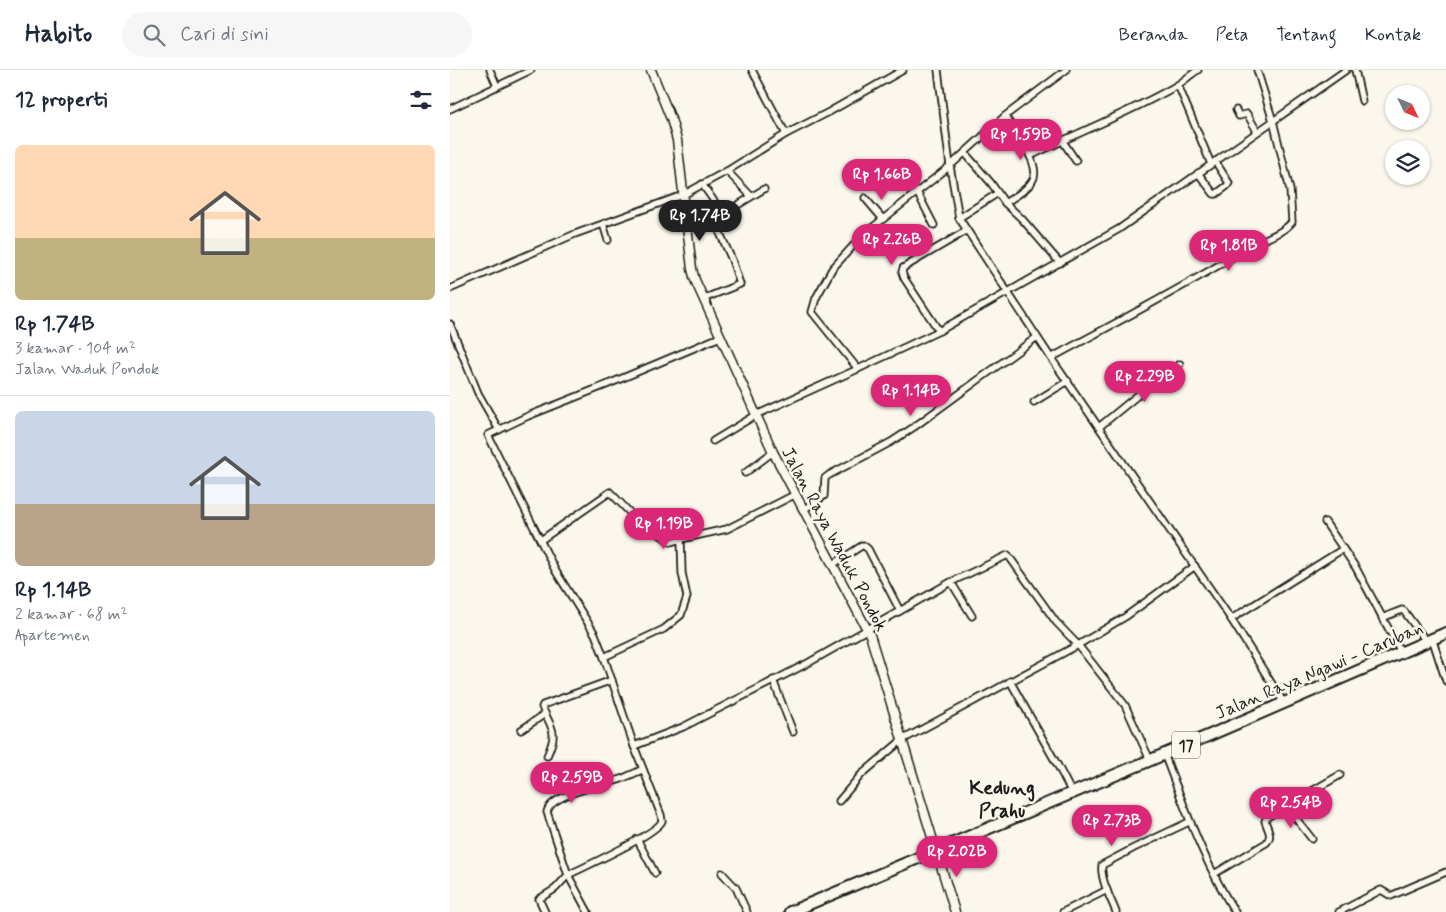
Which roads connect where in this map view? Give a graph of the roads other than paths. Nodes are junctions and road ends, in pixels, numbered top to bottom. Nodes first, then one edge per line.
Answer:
1 (490, 70) edge
2 (531, 70) edge
3 (651, 70) edge
4 (752, 70) edge
5 (902, 70) edge
6 (938, 70) edge
7 (1066, 70) edge
8 (1198, 70) edge
9 (1257, 70) edge
10 (1346, 70) edge
11 (1355, 70) edge
12 (1178, 85) junction
13 (497, 86) junction
14 (1362, 101) dead end
15 (450, 109) edge
16 (1236, 110) dead end
17 (1005, 116) junction
18 (1273, 121) junction
19 (1256, 131) junction
20 (786, 134) junction
21 (1062, 140) junction
22 (965, 153) junction
23 (1030, 156) junction
24 (1076, 161) dead end
25 (1213, 162) junction
26 (950, 166) junction
27 (727, 170) junction
28 (1198, 173) junction
29 (702, 184) junction
30 (764, 189) dead end
31 (918, 192) junction
32 (998, 193) junction
33 (683, 195) junction
34 (751, 196) junction
35 (865, 198) dead end
36 (1005, 204) junction
37 (685, 207) junction
38 (723, 214) junction
39 (882, 218) junction
40 (959, 218) junction
41 (715, 222) junction
42 (603, 224) junction
43 (934, 226) dead end
44 (966, 231) junction
45 (608, 240) dead end
46 (1060, 263) junction
47 (450, 289) edge
48 (1007, 292) junction
49 (702, 299) junction
50 (450, 324) edge
51 (939, 331) junction
52 (1037, 337) junction
53 (720, 338) junction
54 (1051, 358) junction
55 (1180, 364) dead end
56 (858, 369) junction
57 (1068, 381) junction
58 (1034, 402) dead end
59 (756, 415) junction
60 (1099, 427) junction
61 (499, 430) junction
62 (713, 441) dead end
63 (773, 452) junction
64 (745, 473) dead end
65 (794, 495) junction
66 (803, 510) junction
67 (1325, 522) dead end
68 (681, 539) junction
69 (541, 540) junction
70 (1343, 548) junction
71 (832, 564) junction
72 (1195, 566) junction
73 (951, 582) junction
74 (900, 611) junction
75 (972, 616) dead end
76 (1382, 618) junction
77 (1231, 619) junction
78 (867, 629) junction
79 (1435, 637) edge
80 (1078, 645) junction
81 (1401, 652) junction
82 (604, 657) junction
83 (612, 680) junction
84 (773, 680) junction
85 (1010, 681) junction
86 (1446, 681) edge
87 (1284, 703) junction
88 (545, 714) junction
89 (520, 730) dead end
90 (793, 732) dead end
91 (902, 740) junction
92 (634, 746) junction
93 (1164, 754) junction
94 (547, 756) dead end
95 (1150, 760) junction
96 (643, 769) junction
97 (1340, 775) dead end
98 (1072, 793) junction
99 (839, 800) dead end
100 (1286, 806) junction
101 (1189, 822) junction
102 (638, 839) junction
103 (1312, 839) dead end
104 (937, 851) junction
105 (722, 872) dead end
106 (1446, 872) edge
107 (655, 873) dead end
108 (1214, 874) junction
109 (568, 875) junction
110 (1107, 890) junction
111 (545, 912) edge
112 (588, 912) edge
113 (747, 912) edge
114 (790, 912) edge
115 (955, 912) edge
116 (1063, 912) edge
117 (1116, 912) edge
118 (1235, 912) edge
119 (1339, 912) edge

1 - 13 street
2 - 13 street
3 - 33 street, Jalan Raya Waduk Pondok
4 - 20 street
5 - 20 street
6 - 26 street
7 - 17 street
8 - 12 street
9 - 18 street
10 - 18 street
11 - 14 street
12 - 21 street
12 - 25 street
13 - 15 street
16 - 19 street
17 - 22 street
17 - 23 street
18 - 19 street
18 - 54 street
19 - 25 street
20 - 27 street
21 - 23 street
21 - 24 street
22 - 26 street
22 - 32 street
23 - 36 street
25 - 28 street
25 - 28 street
26 - 31 street
26 - 40 street
27 - 29 street
27 - 34 street
28 - 46 street
29 - 33 street
29 - 38 street
30 - 34 street
31 - 39 street
31 - 43 street
32 - 36 street
32 - 40 street
33 - 37 street, Jalan Raya Waduk Pondok
33 - 42 street
34 - 38 street
35 - 39 street
36 - 46 street
37 - 41 street
37 - 49 street, Jalan Raya Waduk Pondok
38 - 41 street
39 - 56 street
40 - 44 street
41 - 49 street
42 - 45 street
42 - 47 street
44 - 48 street
44 - 51 street
46 - 48 street
48 - 51 street
48 - 52 street
49 - 53 street, Jalan Raya Waduk Pondok
50 - 61 street
51 - 56 street
52 - 54 street
52 - 66 street
53 - 59 street, Jalan Raya Waduk Pondok
53 - 61 street
54 - 57 street
55 - 60 street
56 - 59 street
57 - 58 street
57 - 60 street
59 - 62 street
59 - 63 street, Jalan Raya Waduk Pondok
60 - 72 street
61 - 69 street
63 - 64 street
63 - 65 street, Jalan Raya Waduk Pondok
65 - 66 street, Jalan Raya Waduk Pondok
65 - 68 street
66 - 71 street, Jalan Raya Waduk Pondok
67 - 70 street
68 - 69 street
68 - 82 street
69 - 82 street
70 - 76 street
70 - 77 street
71 - 74 street
71 - 78 street, Jalan Raya Waduk Pondok
72 - 77 street
72 - 80 street
73 - 74 street
73 - 75 street
73 - 80 street
74 - 78 street
76 - 79 street
76 - 81 street
77 - 87 street
78 - 84 street
78 - 91 street, Jalan Raya Waduk Pondok
79 - 81 highway, Jalan Raya Ngawi - Caruban / 17
79 - 86 street
80 - 85 street
80 - 95 street
81 - 87 highway, Jalan Raya Ngawi - Caruban / 17
82 - 83 street
83 - 88 street
83 - 92 street
84 - 90 street
84 - 92 street
85 - 91 street
85 - 98 street
87 - 93 highway, Jalan Raya Ngawi - Caruban / 17
88 - 89 street
88 - 94 street
91 - 99 street
91 - 104 street, Jalan Raya Waduk Pondok
92 - 96 street
93 - 95 highway, Jalan Raya Ngawi - Caruban / 17
93 - 101 street
95 - 98 highway, Jalan Raya Ngawi - Caruban / 17
96 - 102 street
96 - 109 street
97 - 100 street
98 - 104 highway, Jalan Raya Ngawi - Caruban / 17
100 - 103 street
100 - 108 street
101 - 108 street
101 - 110 street
102 - 107 street
102 - 109 street
104 - 114 highway, Jalan Raya Ngawi - Caruban / 17
104 - 115 street, Jalan Raya Waduk Pondok
105 - 113 street
106 - 119 street
108 - 118 street
109 - 111 street
109 - 112 street
110 - 116 street
110 - 117 street

